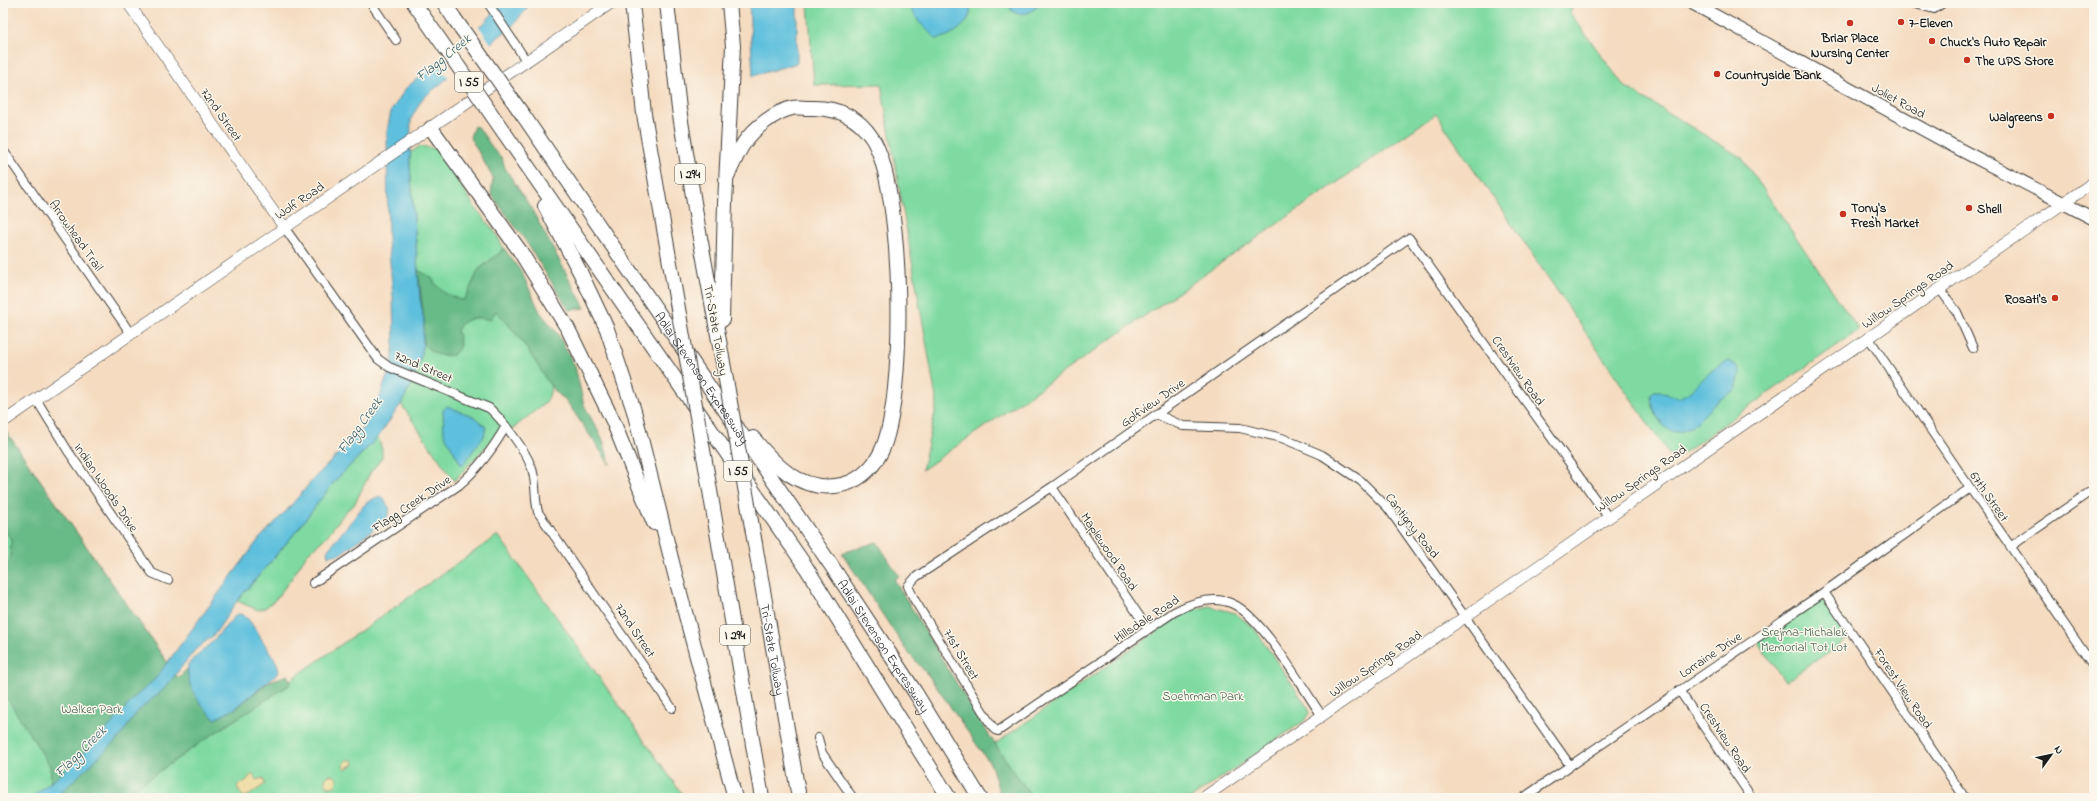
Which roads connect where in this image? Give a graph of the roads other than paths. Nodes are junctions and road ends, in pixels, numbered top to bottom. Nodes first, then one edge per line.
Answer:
1 (128, 3) edge
2 (370, 3) edge
3 (414, 3) edge
4 (444, 3) edge
5 (488, 3) edge
6 (611, 3) edge
7 (667, 3) edge
8 (729, 3) edge
9 (1692, 3) edge
10 (1912, 3) edge
11 (1943, 3) edge
12 (633, 4) edge
13 (396, 40) dead end
14 (527, 62) junction
15 (431, 128) junction
16 (3, 150) edge
17 (516, 151) junction
18 (727, 176) junction
19 (2094, 182) edge
20 (2062, 204) junction
21 (2094, 219) edge
22 (284, 227) junction
23 (1409, 238) joint
24 (1940, 288) junction
25 (130, 334) junction
26 (1868, 337) junction
27 (1973, 348) dead end
28 (722, 351) junction
29 (705, 381) junction
30 (36, 399) junction
31 (1156, 414) junction
32 (3, 422) edge
33 (506, 426) junction
34 (1052, 487) junction
35 (1970, 488) junction
36 (2094, 490) edge
37 (1608, 517) junction
38 (2010, 547) junction
39 (168, 580) dead end
40 (314, 583) dead end
41 (678, 586) junction
42 (908, 586) joint
43 (1824, 592) junction
44 (1467, 617) junction
45 (1148, 629) junction
46 (2094, 667) edge
47 (1679, 690) junction
48 (672, 708) dead end
49 (1322, 716) junction
50 (998, 731) joint
51 (818, 738) dead end
52 (1570, 764) junction
53 (735, 798) edge
54 (762, 798) edge
55 (799, 798) edge
56 (853, 798) edge
57 (950, 798) edge
58 (980, 798) edge
59 (1204, 798) edge
60 (1523, 798) edge
61 (1752, 798) edge
62 (1965, 798) edge

1 - 22 street, 72nd Street
2 - 13 street
3 - 17 highway, Adlai Stevenson Expressway / I 55, bridge
4 - 29 highway, Adlai Stevenson Expressway / I 55, bridge
5 - 14 street
6 - 14 street, Wolf Road
7 - 28 highway, Tri-State Tollway / I 294
8 - 18 highway
9 - 20 main road, Joliet Road
10 - 11 street
12 - 54 highway, I 294, bridge
14 - 15 street, Wolf Road
15 - 22 street, Wolf Road
15 - 41 highway
16 - 25 street, Arrowhead Trail
17 - 41 highway
17 - 57 highway, Adlai Stevenson Expressway / I 55
18 - 28 highway
18 - 29 highway
19 - 20 street, Willow Springs Road
20 - 21 main road, Joliet Road
20 - 24 street, Willow Springs Road
22 - 25 street, Wolf Road
22 - 33 street, 72nd Street
23 - 31 street, Golfview Drive
23 - 37 street, Crestview Road
24 - 26 street, Willow Springs Road
24 - 27 street
25 - 30 street, Wolf Road
26 - 35 street, 67th Street
26 - 37 street, Willow Springs Road
28 - 55 highway, Tri-State Tollway / I 294, bridge
29 - 58 highway, Adlai Stevenson Expressway / I 55
30 - 32 street, Wolf Road
30 - 39 street, Indian Woods Drive
31 - 34 street, Golfview Drive
31 - 44 street, Cantigny Road
33 - 40 street, Flagg Creek Drive
33 - 48 street, 72nd Street
34 - 42 street, Golfview Drive
34 - 45 street, Maplewood Road
35 - 38 street, 67th Street
35 - 43 street, Lorraine Drive
36 - 38 street
37 - 44 street, Willow Springs Road
38 - 46 street, 67th Street
41 - 53 highway
42 - 50 street, 71st Street
43 - 47 street, Lorraine Drive
43 - 62 street, Forest View Road
44 - 49 street, Willow Springs Road
44 - 52 street, Cantigny Road
45 - 49 street, Hillsdale Road
45 - 50 street, Hillsdale Road
47 - 52 street, Lorraine Drive
47 - 61 street, Crestview Road
49 - 59 street, Willow Springs Road
51 - 56 street
52 - 60 street, Lorraine Drive

